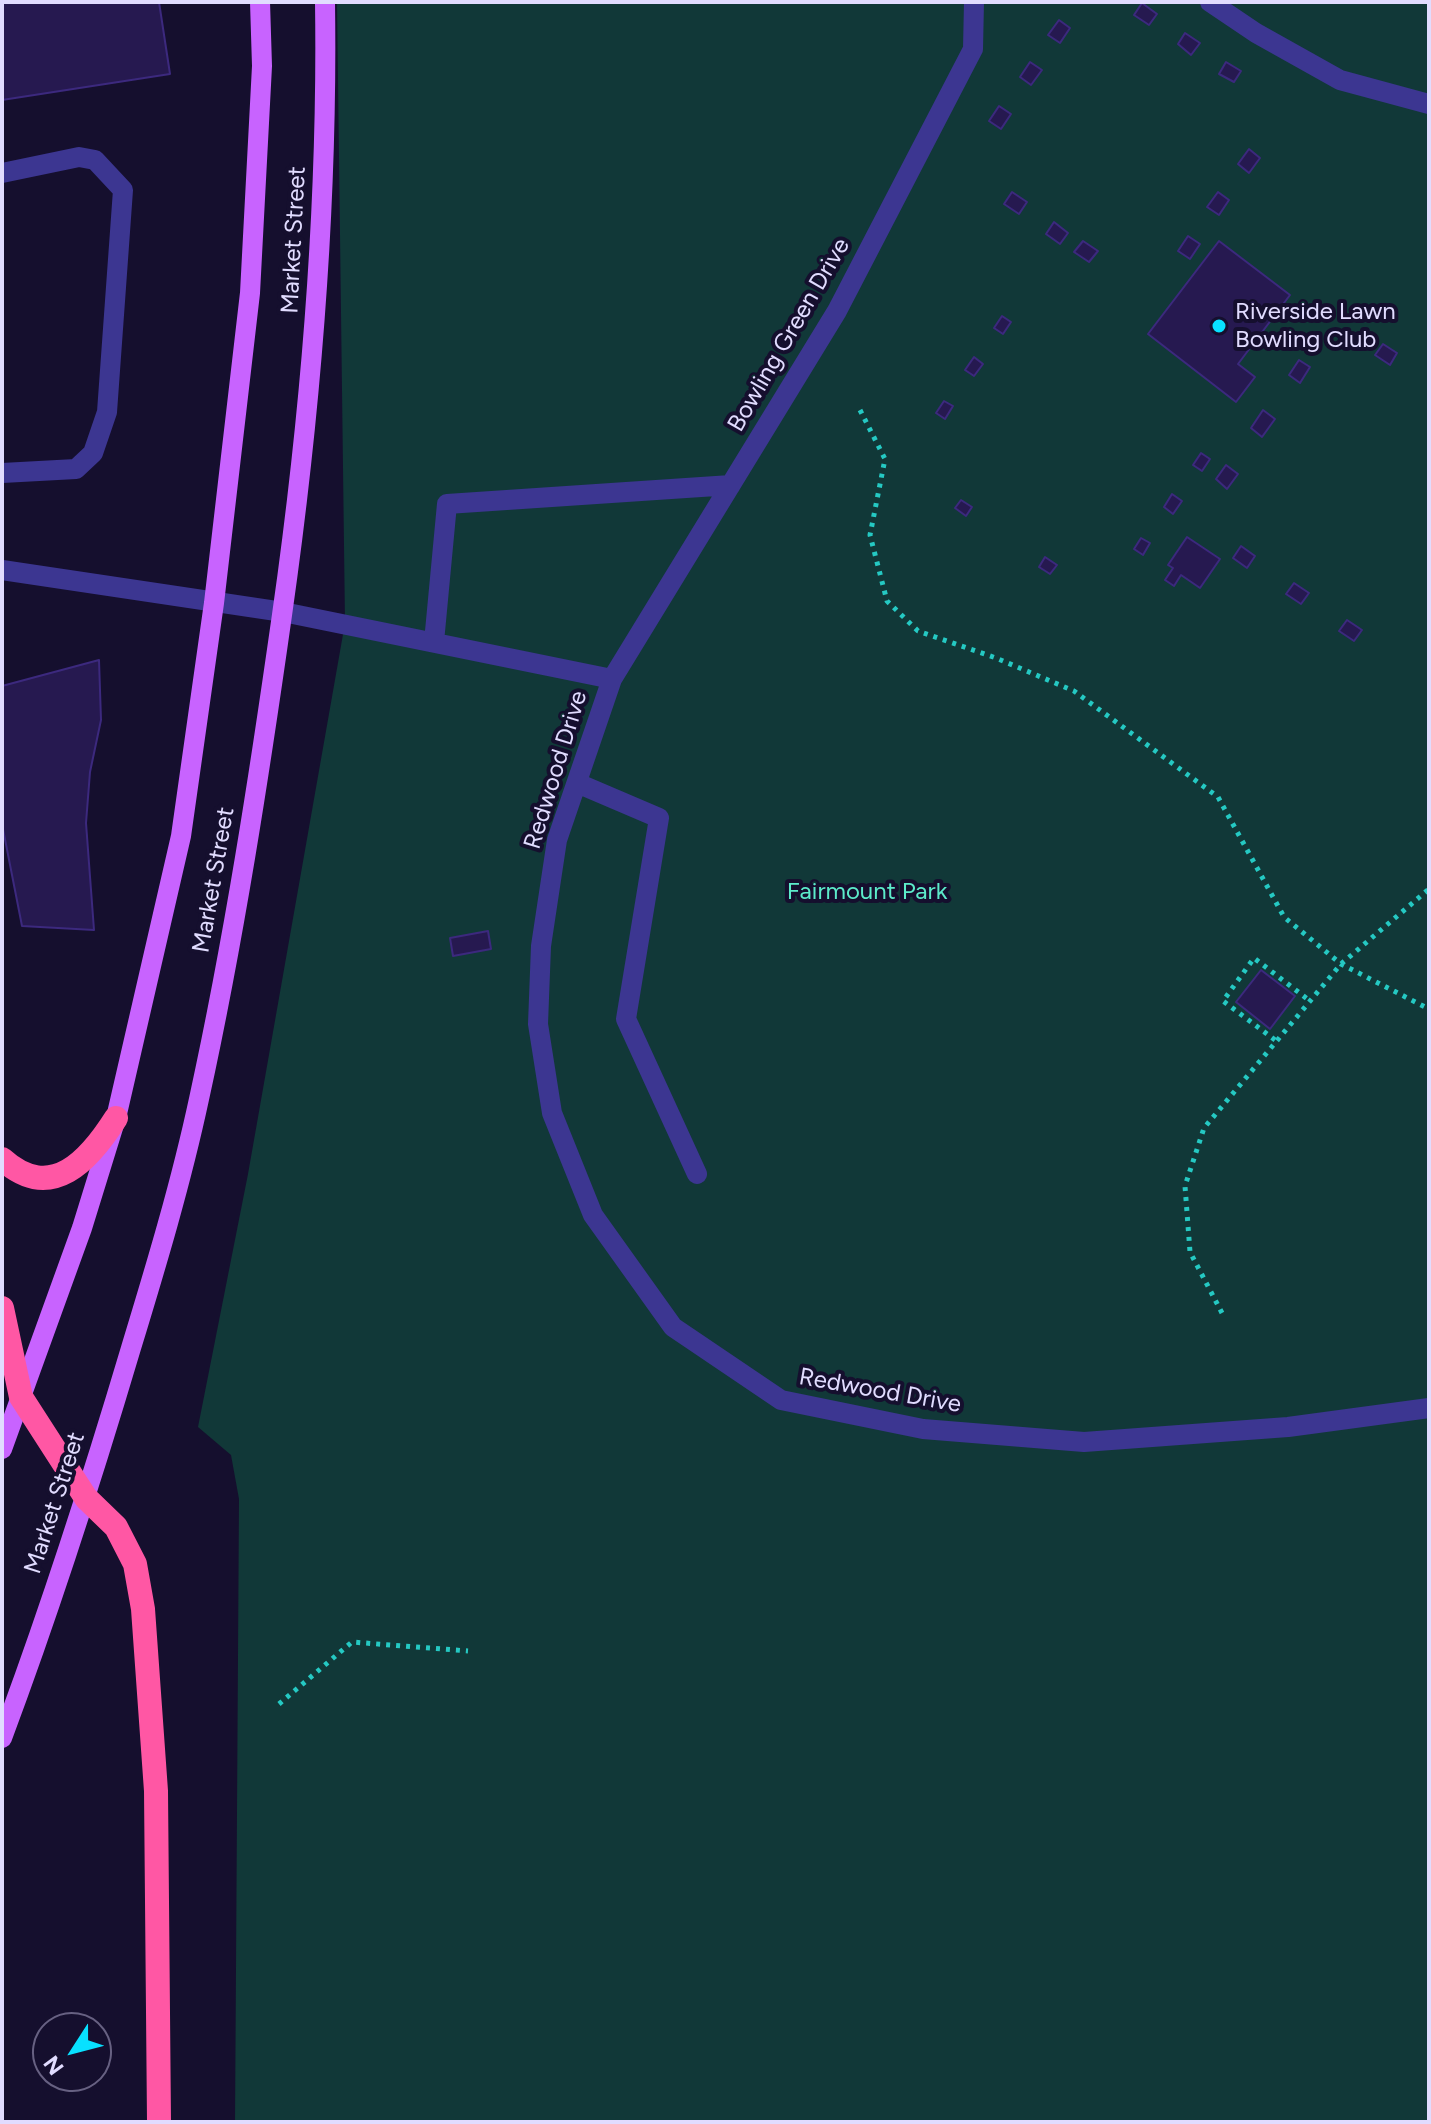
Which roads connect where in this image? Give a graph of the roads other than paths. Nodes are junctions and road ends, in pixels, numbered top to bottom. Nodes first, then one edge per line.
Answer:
1 (260, 2) edge
2 (325, 2) edge
3 (974, 2) edge
4 (1210, 2) edge
5 (1429, 104) edge
6 (2, 173) edge
7 (2, 473) edge
8 (731, 485) junction
9 (2, 570) edge
10 (214, 603) junction
11 (283, 612) junction
12 (434, 642) junction
13 (612, 679) junction
14 (577, 783) junction
15 (116, 1118) junction
16 (2, 1159) edge
17 (697, 1174) dead end
18 (2, 1308) edge
19 (21, 1397) junction
20 (1429, 1408) edge
21 (2, 1449) edge
22 (86, 1498) junction
23 (2, 1738) edge
24 (159, 2122) edge

1 - 10 main road, Market Street
2 - 11 main road, Market Street
3 - 8 street, Bowling Green Drive
4 - 5 street
6 - 7 street
8 - 12 street
8 - 13 street, Bowling Green Drive
9 - 10 street, Redwood Drive
10 - 11 street, Redwood Drive
10 - 15 main road, Market Street
11 - 12 street, Redwood Drive
11 - 22 main road, Market Street
12 - 13 street, Redwood Drive
13 - 14 street, Redwood Drive
14 - 17 street
14 - 20 street, Redwood Drive
15 - 16 highway
15 - 19 main road, Market Street
18 - 19 highway
19 - 21 main road, Market Street
19 - 22 highway
22 - 23 main road, Market Street
22 - 24 highway

